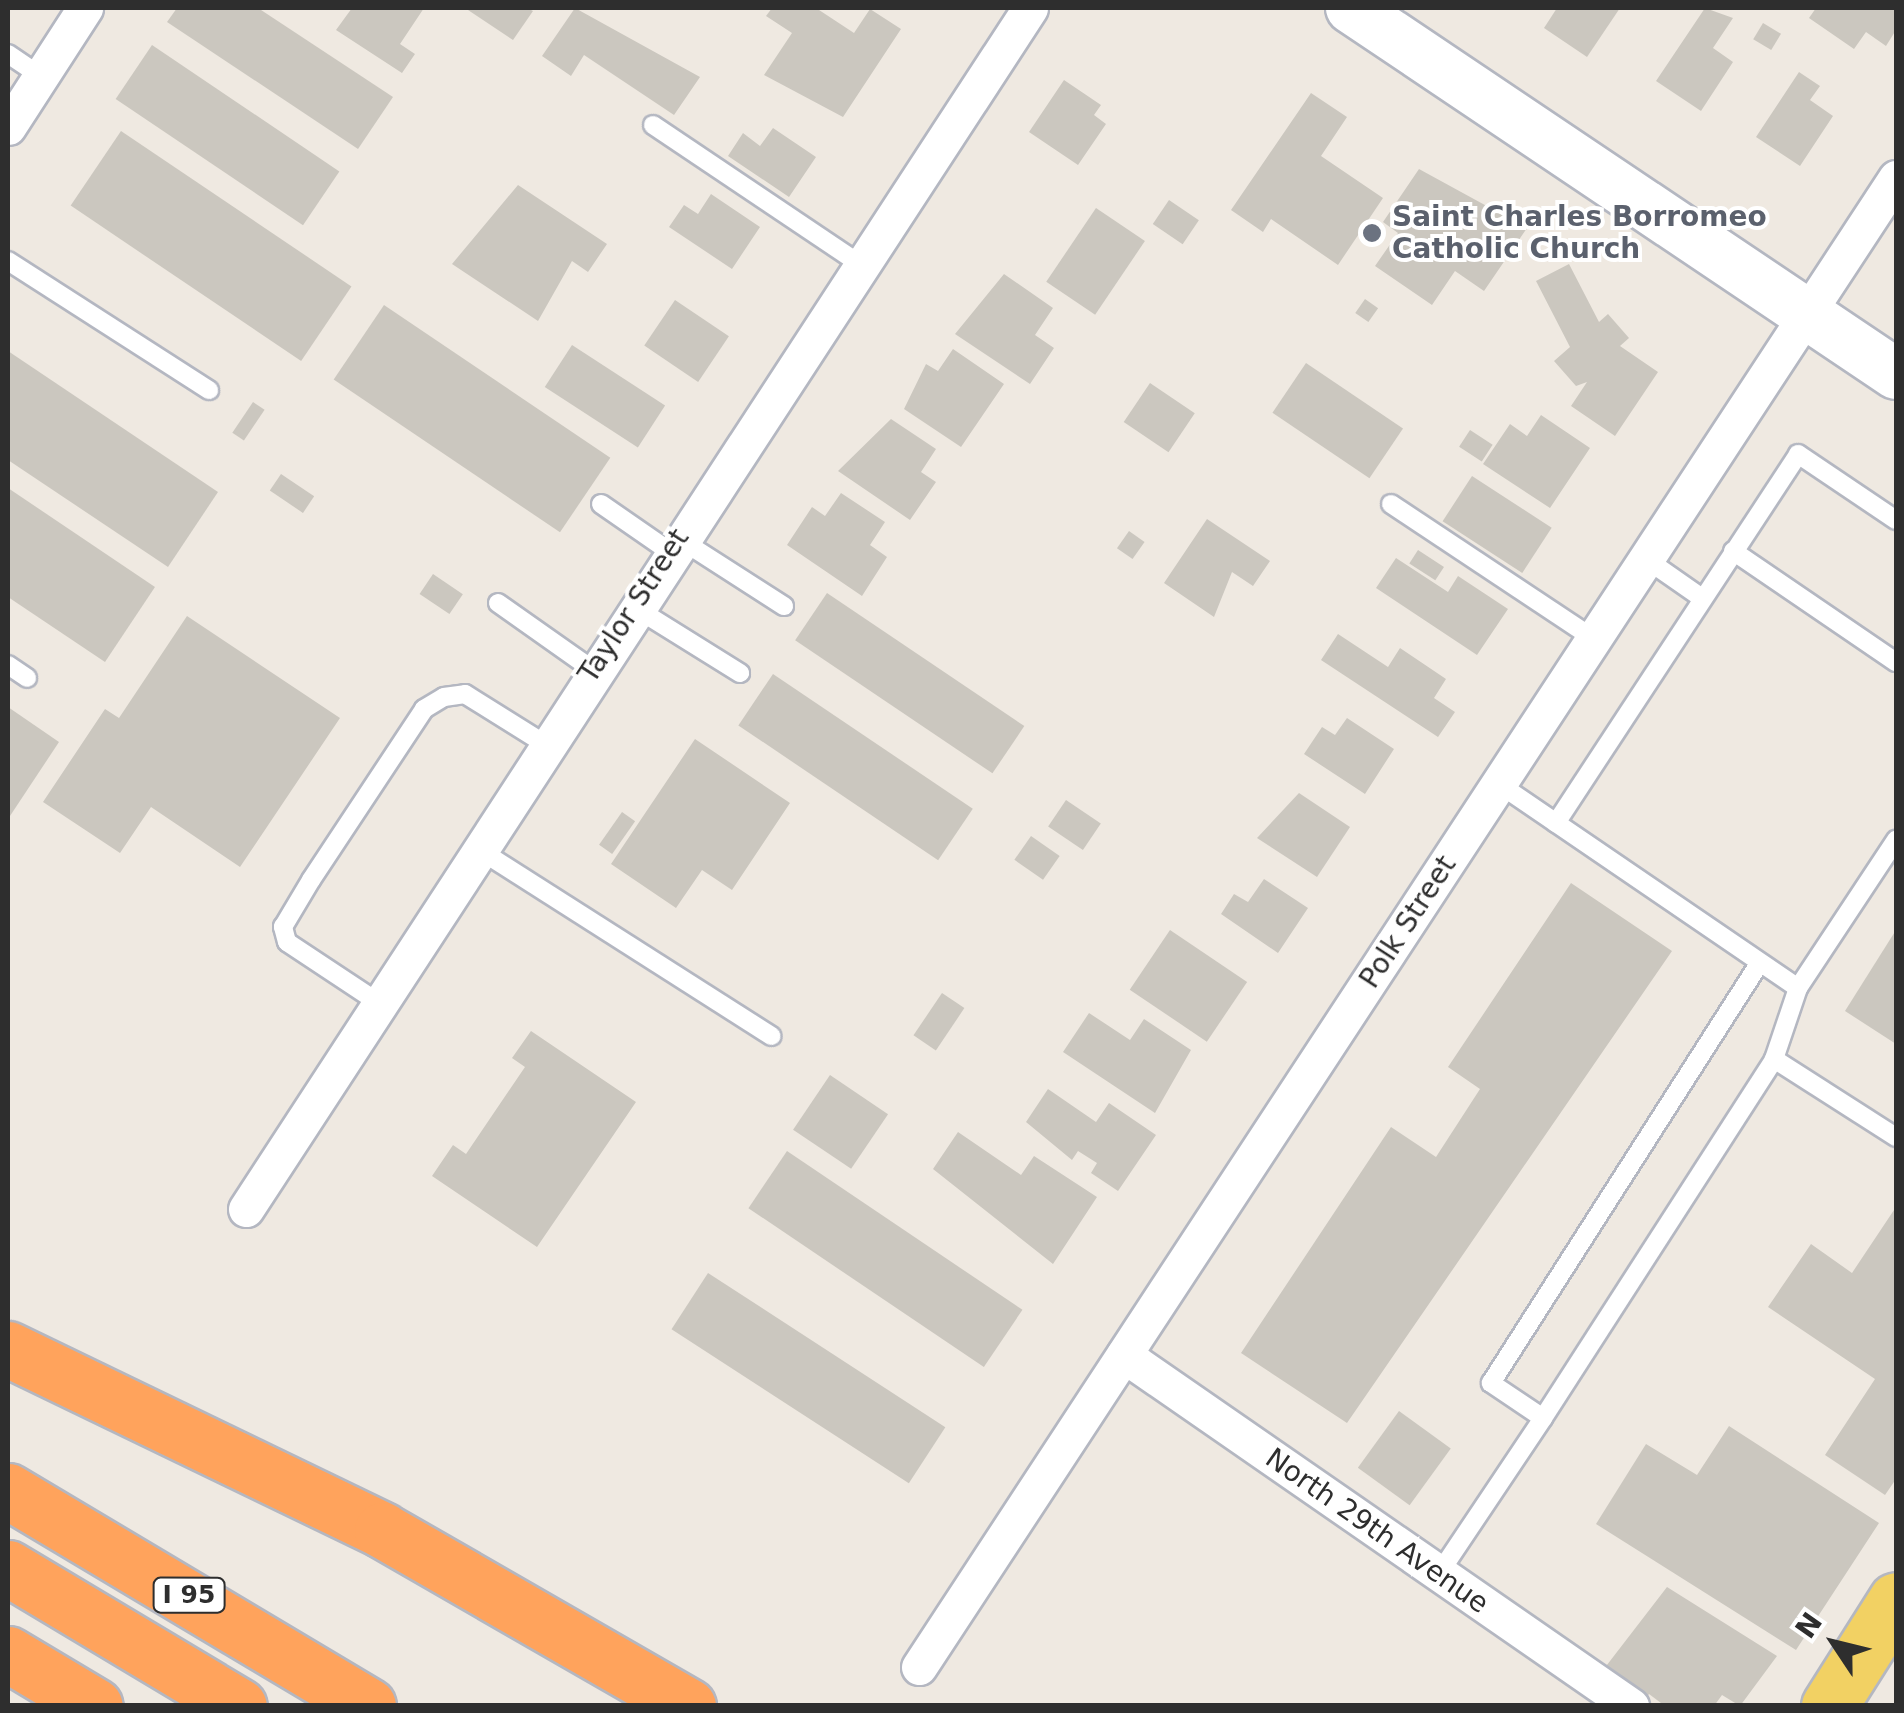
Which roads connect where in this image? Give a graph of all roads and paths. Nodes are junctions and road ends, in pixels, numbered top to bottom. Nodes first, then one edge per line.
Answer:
1 (85, 8) edge
2 (1030, 8) edge
3 (1351, 8) edge
4 (8, 54) edge
5 (40, 76) junction
6 (653, 125) dead end
7 (8, 127) edge
8 (1896, 178) edge
9 (8, 261) edge
10 (860, 264) junction
11 (1807, 315) junction
12 (1896, 374) edge
13 (209, 390) dead end
14 (601, 504) dead end
15 (1391, 504) dead end
16 (1896, 520) edge
17 (674, 544) junction
18 (1732, 551) junction
19 (1646, 559) junction
20 (1702, 598) junction
21 (498, 603) dead end
22 (784, 606) dead end
23 (634, 607) junction
24 (1594, 639) junction
25 (1896, 662) edge
26 (8, 666) edge
27 (593, 670) junction
28 (740, 673) dead end
29 (26, 678) dead end
30 (545, 744) junction
31 (1498, 784) junction
32 (1556, 824) junction
33 (1896, 840) edge
34 (478, 849) junction
35 (1760, 963) junction
36 (1798, 988) junction
37 (379, 1003) junction
38 (772, 1036) dead end
39 (1774, 1060) junction
40 (1896, 1137) edge
41 (246, 1210) dead end
42 (8, 1349) edge
43 (1124, 1355) junction
44 (1544, 1418) junction
45 (8, 1491) edge
46 (8, 1568) edge
47 (1438, 1575) junction
48 (1896, 1600) edge
49 (8, 1654) edge
50 (918, 1667) dead end
51 (95, 1706) edge
52 (239, 1706) edge
53 (368, 1706) edge
54 (688, 1706) edge
55 (1631, 1706) edge
56 (1830, 1706) edge

1 - 5 street
2 - 10 street, Taylor Street
3 - 11 street
4 - 5 lane
5 - 7 street
6 - 10 lane
8 - 11 street, Polk Street
9 - 13 lane
10 - 17 street, Taylor Street
11 - 12 street
11 - 19 street, Polk Street
14 - 17 lane
15 - 24 lane
16 - 18 lane
17 - 22 lane
17 - 23 street, Taylor Street
18 - 20 lane
18 - 25 lane
19 - 20 lane
19 - 24 street, Polk Street
20 - 32 lane
21 - 27 lane
23 - 27 street, Taylor Street
23 - 28 lane
24 - 31 street, Polk Street
26 - 29 lane
27 - 30 street, Taylor Street
30 - 34 street, Taylor Street
30 - 37 lane
31 - 32 lane
31 - 43 street, Polk Street
32 - 35 lane
33 - 36 lane
34 - 37 street, Taylor Street
34 - 38 lane
35 - 36 lane
35 - 44 lane
36 - 39 lane
37 - 41 street, Taylor Street
39 - 40 lane
39 - 44 lane
42 - 54 highway
43 - 47 street, North 29th Avenue
43 - 50 street, Polk Street
44 - 47 lane
45 - 53 highway, I 95
46 - 52 highway
47 - 55 street, North 29th Avenue
48 - 56 main road
49 - 51 highway

